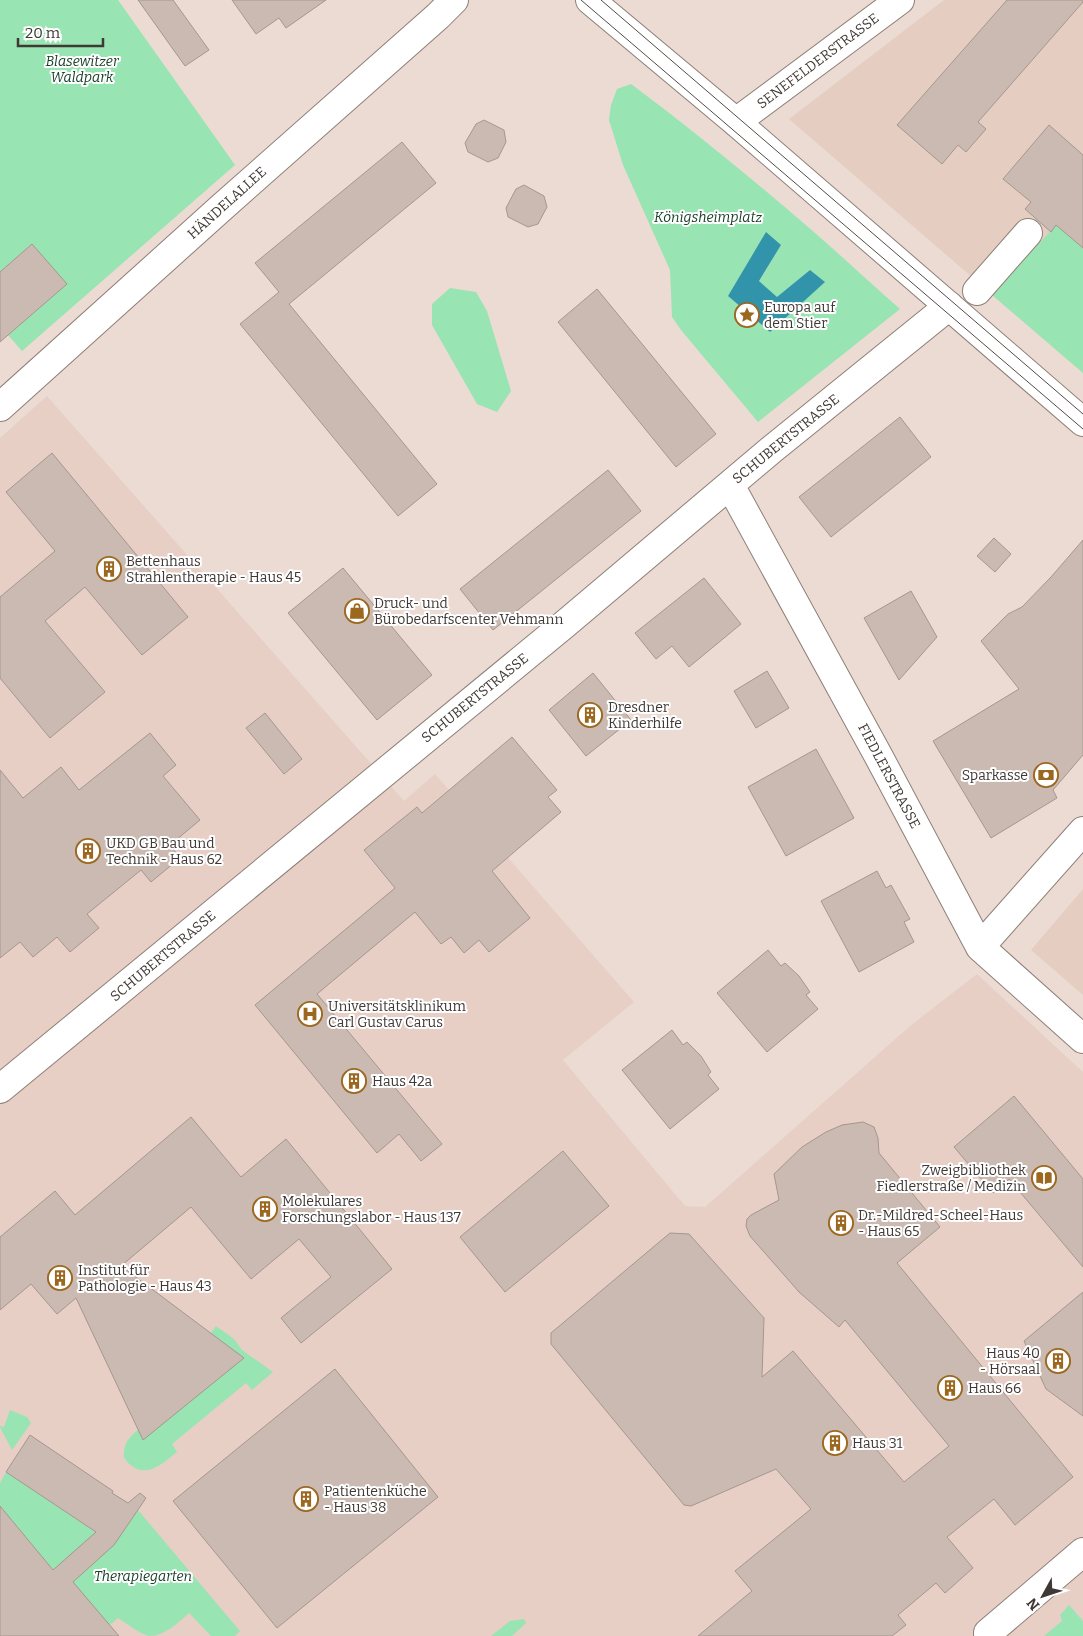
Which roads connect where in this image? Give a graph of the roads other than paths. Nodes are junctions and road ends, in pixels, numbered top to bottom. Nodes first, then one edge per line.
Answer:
1 (454, 0) edge
2 (590, 0) edge
3 (900, 0) edge
4 (736, 122) junction
5 (1028, 233) dead end
6 (977, 291) dead end
7 (949, 306) junction
8 (0, 407) edge
9 (1083, 422) edge
10 (730, 485) junction
11 (1083, 831) edge
12 (980, 947) junction
13 (1083, 1039) edge
14 (0, 1089) edge
15 (1083, 1552) edge
16 (988, 1633) dead end

1 - 8 street, HÄNDELALLEE
2 - 4 street
3 - 4 street, SENEFELDERSTRASSE
4 - 7 street
5 - 6 street
7 - 9 street
7 - 10 street, SCHUBERTSTRASSE
10 - 12 street, FIEDLERSTRASSE
10 - 14 street, SCHUBERTSTRASSE
11 - 12 street
12 - 13 street, FIEDLERSTRASSE
15 - 16 street

